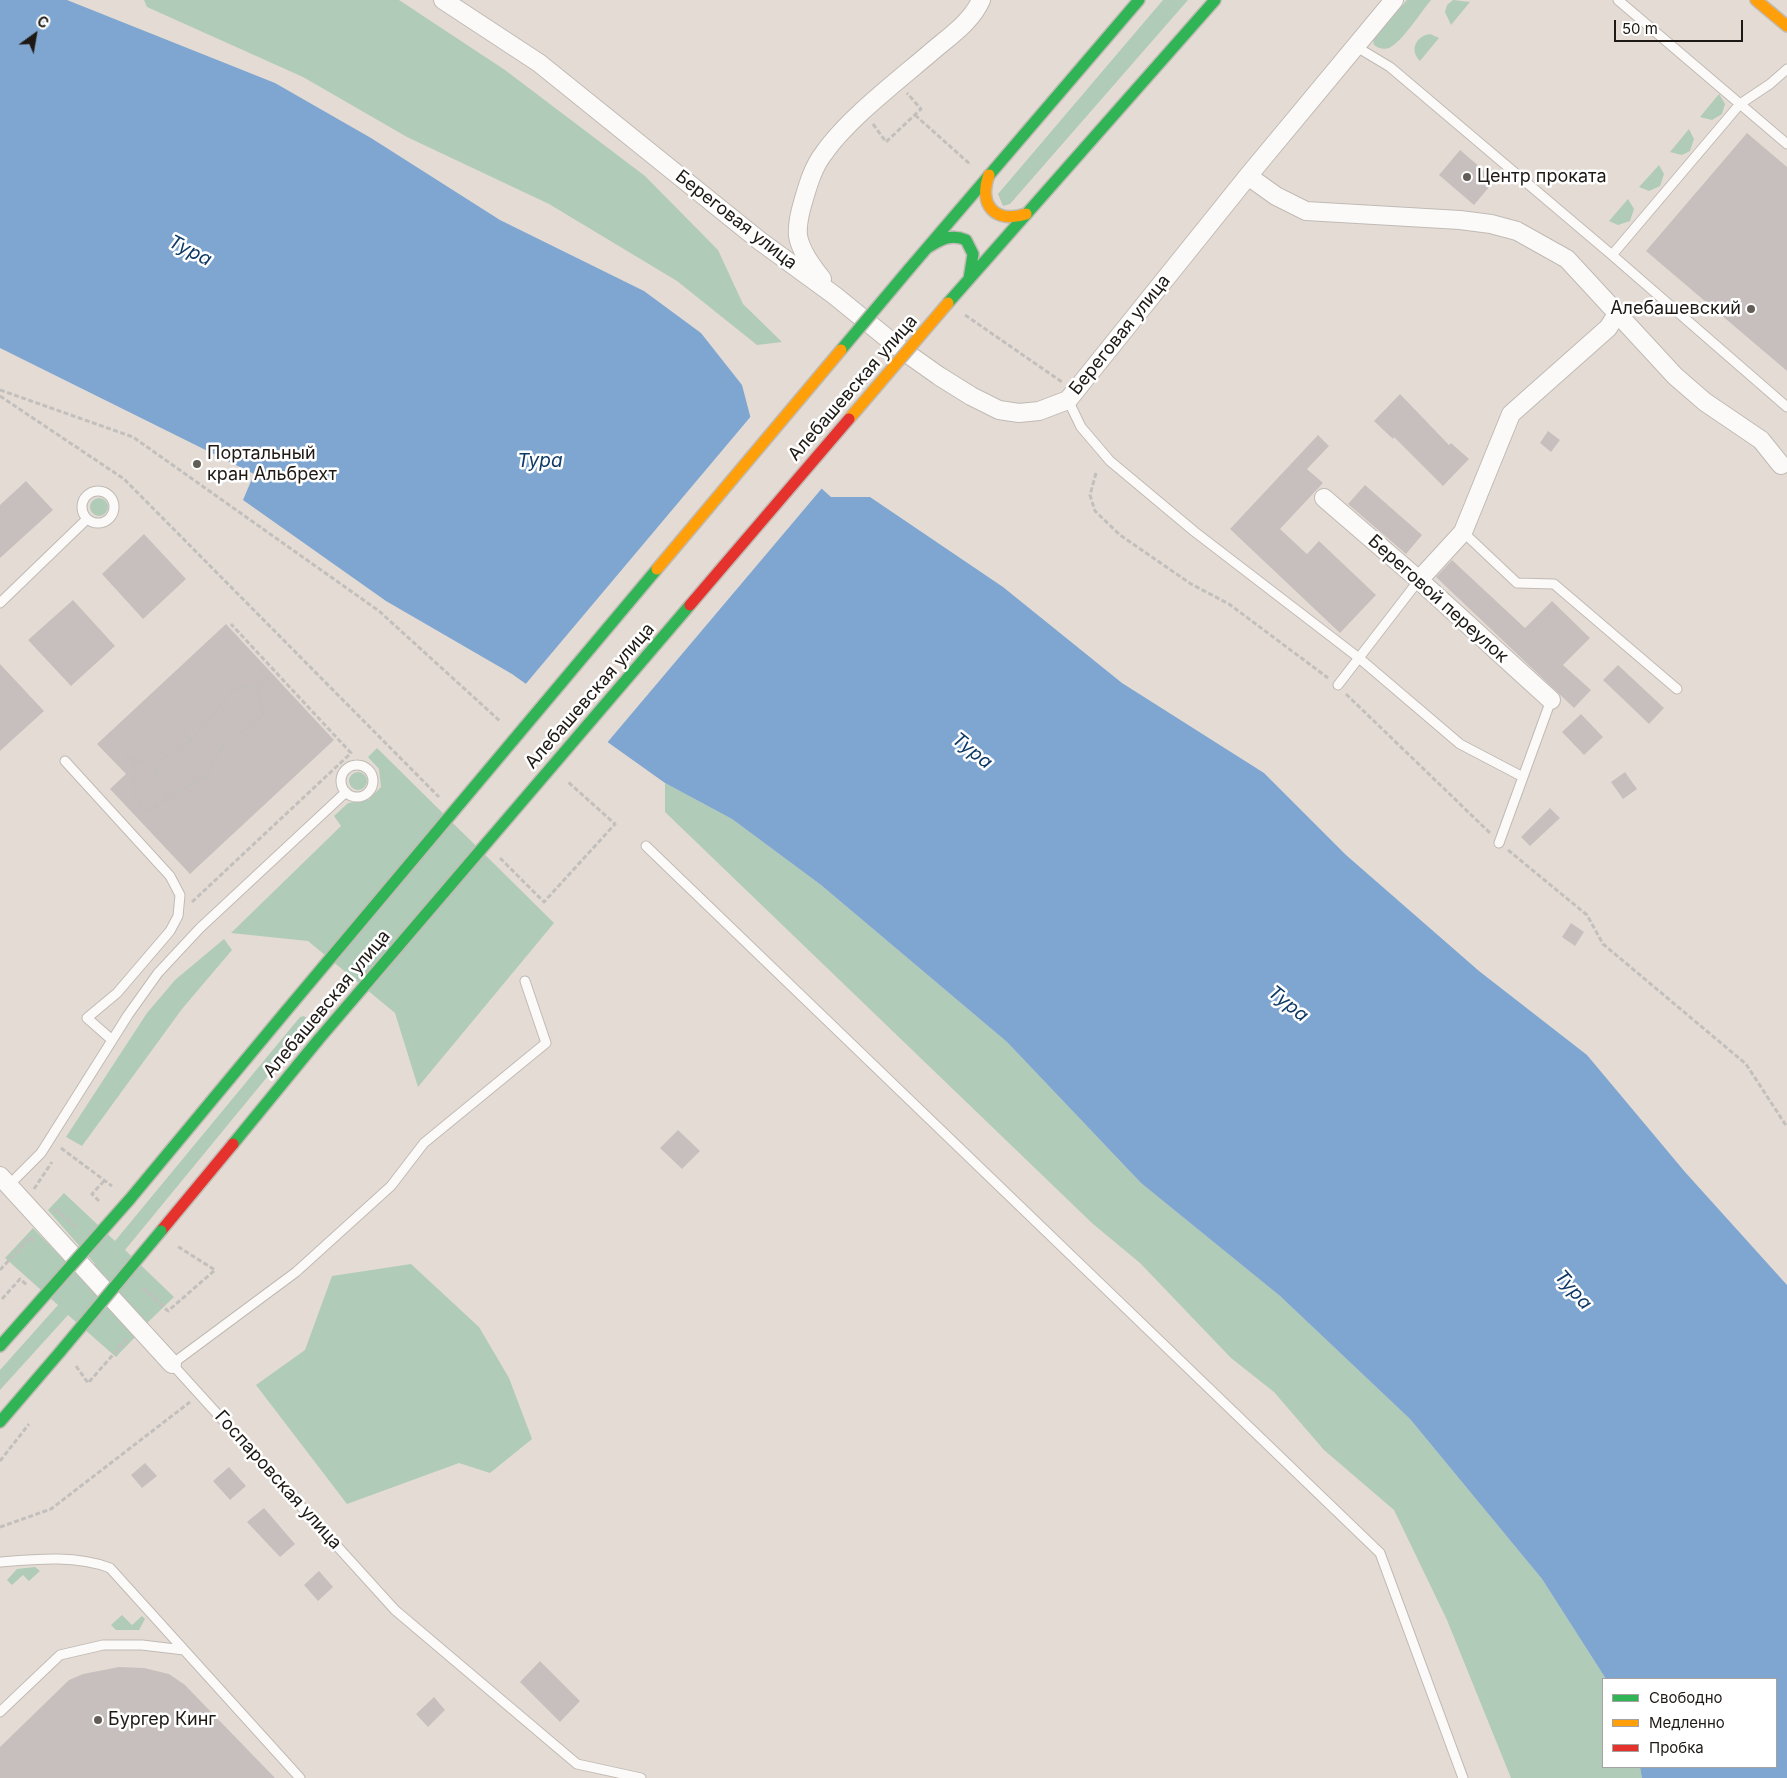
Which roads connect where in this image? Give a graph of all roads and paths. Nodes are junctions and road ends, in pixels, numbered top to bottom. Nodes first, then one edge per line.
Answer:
1 (444, 0) edge
2 (981, 0) edge
3 (1139, 0) edge
4 (1215, 0) edge
5 (1394, 0) edge
6 (1618, 0) edge
7 (1756, 0) edge
8 (1787, 26) edge
9 (1355, 46) junction
10 (1787, 69) edge
11 (1740, 104) junction
12 (921, 109) dead end
13 (863, 113) junction
14 (915, 115) junction
15 (1787, 144) edge
16 (971, 166) dead end
17 (989, 175) junction
18 (1248, 176) junction
19 (1026, 214) junction
20 (926, 248) junction
21 (1612, 255) junction
22 (969, 279) junction
23 (834, 295) junction
24 (963, 313) dead end
25 (1617, 314) junction
26 (1062, 381) dead end
27 (0, 390) edge
28 (0, 396) edge
29 (1068, 400) junction
30 (1787, 407) edge
31 (1781, 465) dead end
32 (1096, 473) dead end
33 (1324, 498) dead end
34 (87, 519) dead end
35 (1463, 532) junction
36 (1419, 580) junction
37 (0, 603) edge
38 (231, 624) dead end
39 (1359, 658) junction
40 (260, 670) dead end
41 (268, 678) junction
42 (273, 684) dead end
43 (257, 685) junction
44 (1338, 685) junction
45 (1677, 690) dead end
46 (1551, 700) joint
47 (504, 724) dead end
48 (183, 730) dead end
49 (190, 741) junction
50 (124, 754) dead end
51 (133, 759) junction
52 (65, 762) dead end
53 (156, 772) junction
54 (1523, 777) junction
55 (563, 778) dead end
56 (346, 792) dead end
57 (167, 796) junction
58 (446, 803) dead end
59 (1500, 843) junction
60 (646, 846) dead end
61 (495, 852) dead end
62 (188, 905) dead end
63 (525, 980) dead end
64 (112, 1040) junction
65 (1787, 1127) edge
66 (66, 1140) dead end
67 (61, 1148) junction
68 (4, 1180) edge
69 (104, 1181) junction
70 (111, 1187) dead end
71 (92, 1194) dead end
72 (41, 1196) dead end
73 (48, 1202) dead end
74 (83, 1234) dead end
75 (173, 1244) dead end
76 (20, 1279) dead end
77 (140, 1285) dead end
78 (1, 1298) edge
79 (9, 1303) dead end
80 (0, 1346) edge
81 (73, 1360) dead end
82 (172, 1364) junction
83 (88, 1383) dead end
84 (200, 1394) junction
85 (0, 1422) edge
86 (0, 1527) edge
87 (0, 1562) edge
88 (184, 1650) junction
89 (0, 1712) edge
90 (300, 1778) edge
91 (641, 1778) edge
92 (1464, 1778) edge

1 - 23 street, Береговая улица
2 - 13 street
3 - 17 main road, Алебашевская улица
4 - 19 main road, Алебашевская улица
5 - 9 street, Береговая улица
6 - 11 lane
7 - 8 main road
9 - 18 street, Береговая улица
9 - 21 lane
10 - 11 lane
11 - 15 lane
11 - 21 lane
12 - 14 path
13 - 14 path
13 - 23 street
14 - 16 path
17 - 19 main road
17 - 20 main road, Алебашевская улица
18 - 25 street
18 - 29 street, Береговая улица
19 - 22 main road, Алебашевская улица
20 - 22 main road
20 - 80 main road, Алебашевская улица, bridge
21 - 30 lane
22 - 85 main road, Алебашевская улица, bridge
23 - 29 street, Береговая улица
24 - 26 path
25 - 31 street
25 - 35 street
27 - 47 path
28 - 58 path
29 - 39 lane
32 - 44 path
33 - 36 street, Береговой переулок
34 - 37 lane
35 - 36 street
35 - 45 lane
36 - 39 lane
36 - 46 street, Береговой переулок
38 - 62 path
39 - 44 lane
39 - 54 lane
40 - 41 path
41 - 42 path
41 - 43 path
43 - 49 path
43 - 57 path
44 - 59 path
46 - 54 lane
48 - 49 path
49 - 53 path
50 - 51 path
51 - 53 path
51 - 57 path
52 - 64 lane
53 - 57 path
54 - 59 lane
55 - 61 path
56 - 64 lane
59 - 65 path
60 - 92 lane
63 - 82 lane
64 - 68 lane
66 - 67 path
67 - 69 path
67 - 72 path
68 - 82 street, Госпаровская улица
69 - 70 path
69 - 71 path
73 - 74 path
75 - 77 path
76 - 78 path
78 - 79 path
81 - 83 path
82 - 84 lane, Госпаровская улица
84 - 86 path
84 - 91 lane, Госпаровская улица
87 - 88 lane
88 - 89 lane
88 - 90 lane

